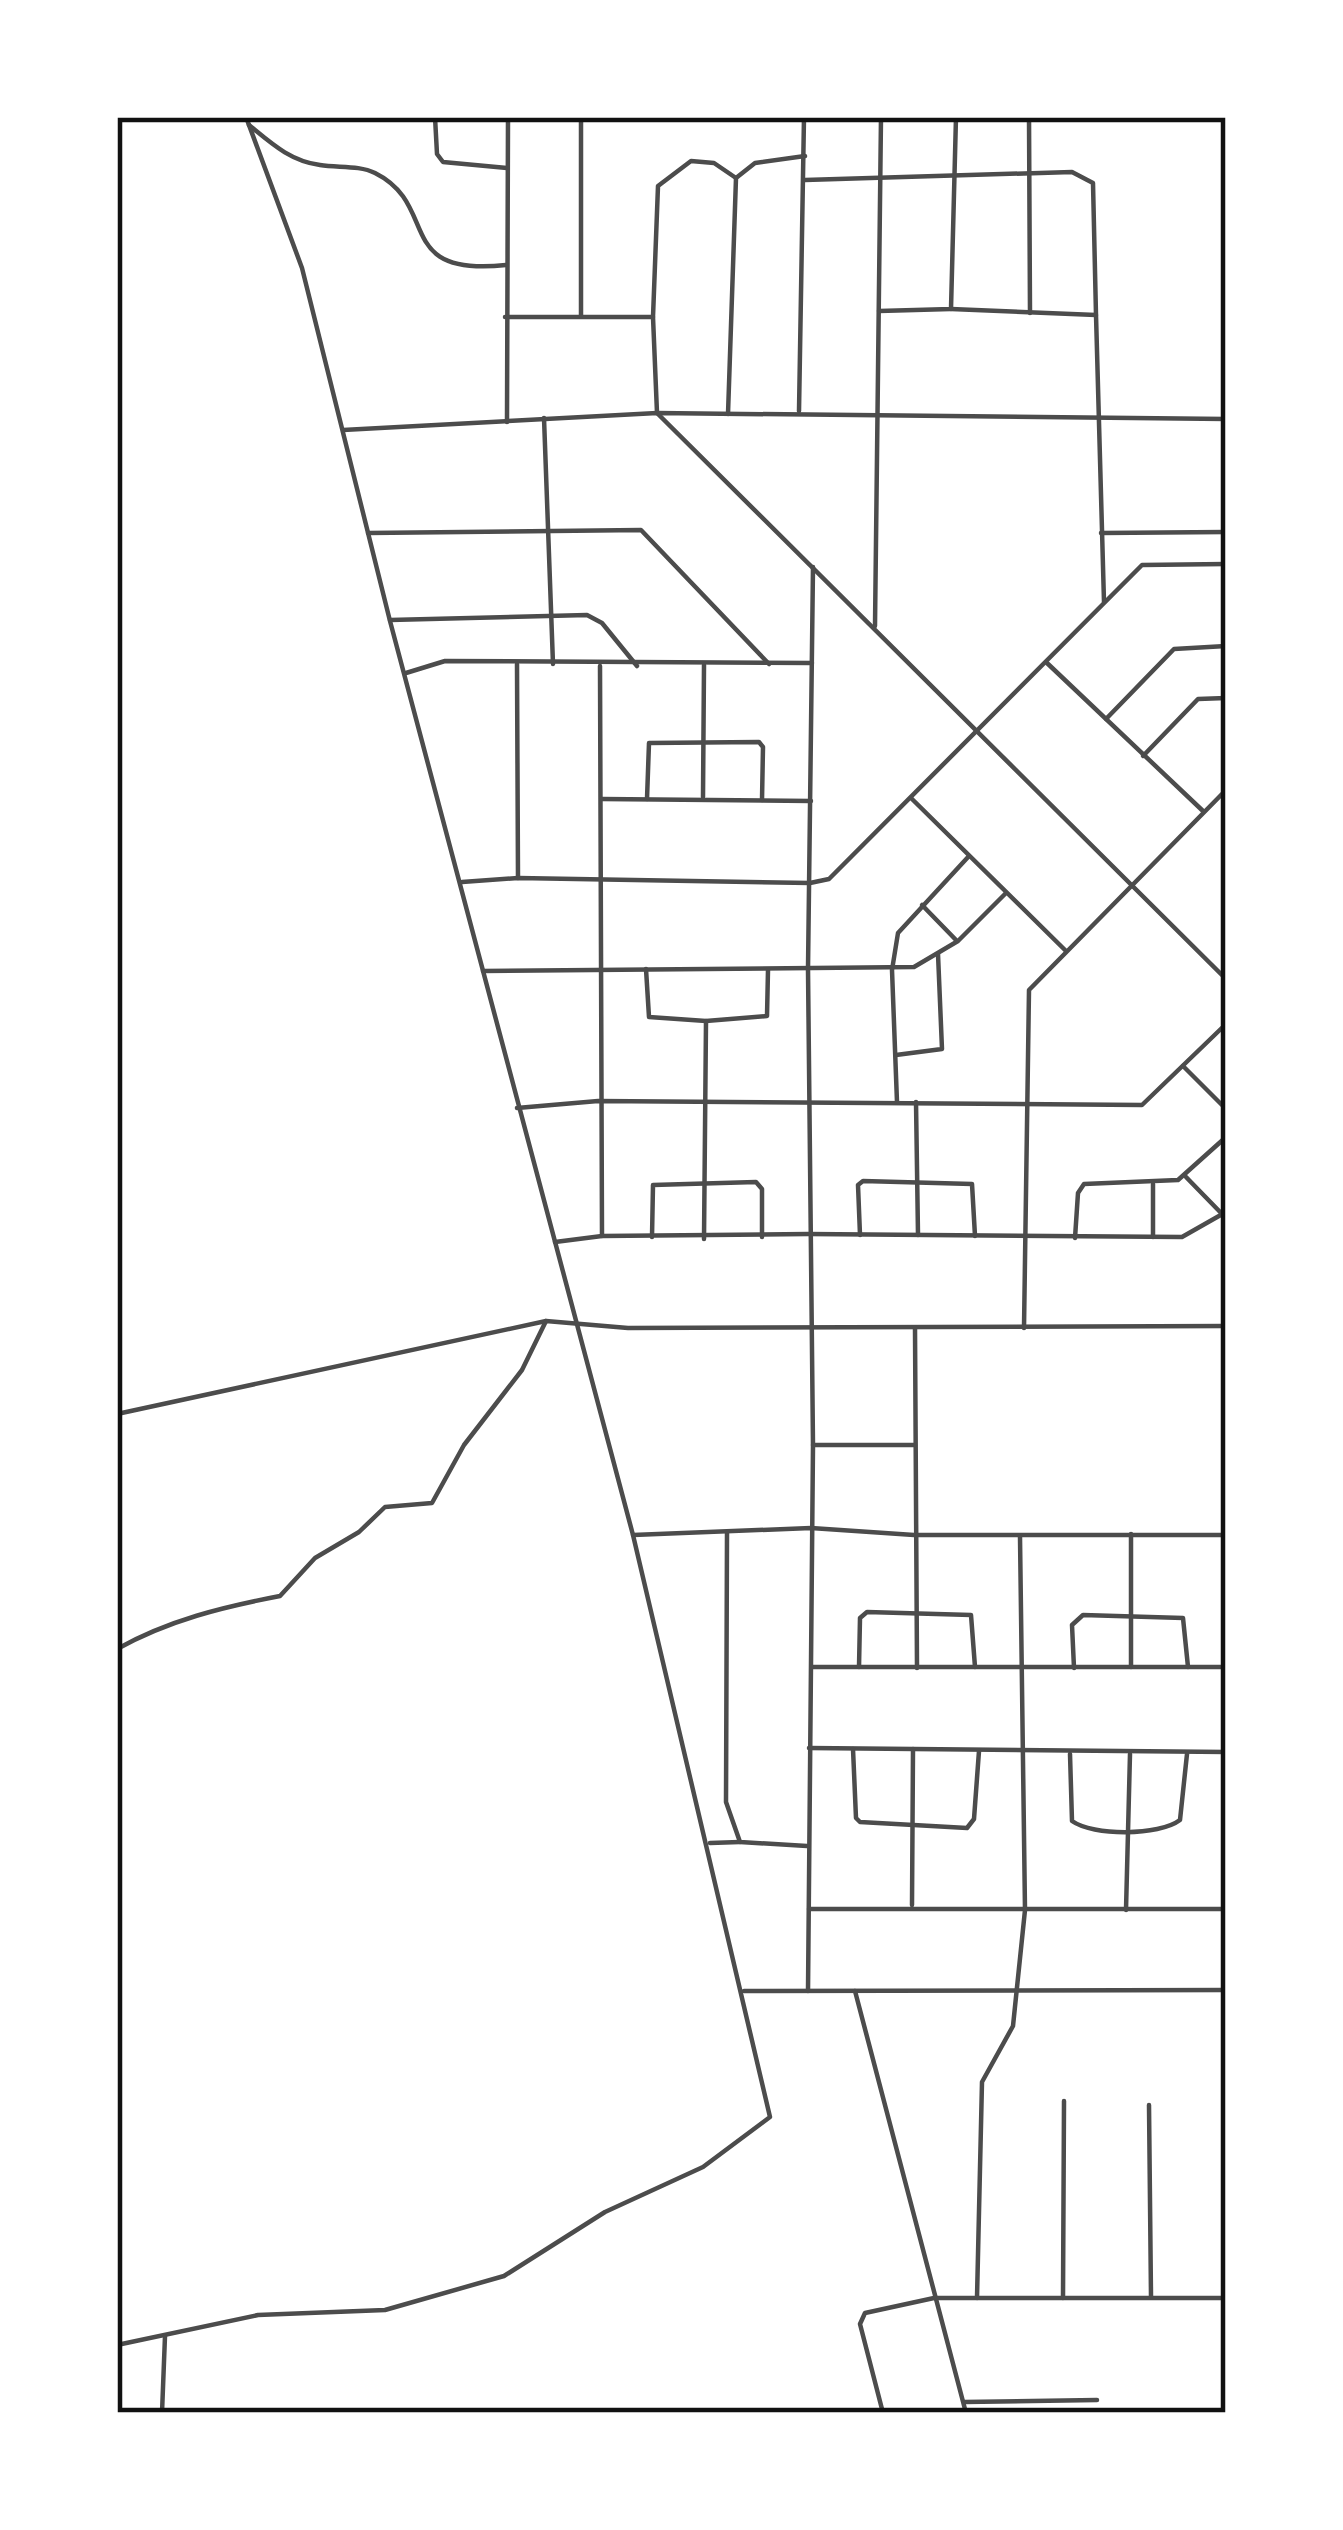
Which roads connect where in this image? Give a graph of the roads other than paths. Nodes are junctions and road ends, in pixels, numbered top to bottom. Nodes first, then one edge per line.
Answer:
1 (435, 117) edge
2 (508, 117) edge
3 (581, 117) edge
4 (804, 117) edge
5 (881, 117) edge
6 (956, 117) edge
7 (1029, 117) edge
8 (248, 121) edge
9 (805, 155) junction
10 (507, 168) junction
11 (1028, 173) junction
12 (957, 175) junction
13 (736, 178) junction
14 (880, 179) junction
15 (806, 181) junction
16 (506, 265) junction
17 (951, 309) junction
18 (879, 310) junction
19 (1030, 313) junction
20 (1096, 315) junction
21 (581, 316) junction
22 (505, 317) junction
23 (653, 317) junction
24 (657, 412) junction
25 (799, 413) junction
26 (728, 414) junction
27 (875, 415) junction
28 (1099, 416) junction
29 (544, 418) junction
30 (1226, 419) edge
31 (507, 422) junction
32 (343, 430) junction
33 (548, 531) junction
34 (368, 532) junction
35 (1226, 532) edge
36 (1101, 533) junction
37 (1226, 564) edge
38 (813, 567) junction
39 (1104, 602) junction
40 (553, 616) junction
41 (389, 620) junction
42 (874, 626) junction
43 (1226, 646) edge
44 (812, 663) junction
45 (1047, 663) junction
46 (517, 664) junction
47 (769, 664) junction
48 (553, 665) junction
49 (704, 665) junction
50 (600, 666) junction
51 (637, 666) junction
52 (405, 674) junction
53 (1226, 698) edge
54 (1104, 720) junction
55 (976, 733) junction
56 (703, 742) junction
57 (1142, 756) junction
58 (1226, 790) edge
59 (602, 799) junction
60 (647, 799) junction
61 (703, 799) junction
62 (912, 799) junction
63 (762, 800) junction
64 (811, 801) junction
65 (1203, 812) junction
66 (969, 856) junction
67 (518, 878) junction
68 (601, 880) junction
69 (462, 882) junction
70 (810, 884) junction
71 (1129, 884) junction
72 (1006, 893) junction
73 (922, 905) junction
74 (958, 941) junction
75 (1066, 951) junction
76 (938, 954) junction
77 (600, 968) junction
78 (646, 968) junction
79 (808, 969) junction
80 (768, 970) junction
81 (892, 970) junction
82 (483, 971) junction
83 (1226, 979) edge
84 (706, 1022) junction
85 (1226, 1024) edge
86 (896, 1055) junction
87 (1183, 1066) junction
88 (598, 1101) junction
89 (708, 1102) junction
90 (897, 1102) junction
91 (916, 1102) junction
92 (808, 1103) junction
93 (1024, 1104) junction
94 (517, 1108) junction
95 (1226, 1109) edge
96 (1226, 1136) edge
97 (1186, 1177) junction
98 (706, 1183) junction
99 (916, 1183) junction
100 (1153, 1184) junction
101 (1224, 1214) edge
102 (808, 1234) junction
103 (860, 1235) junction
104 (918, 1235) junction
105 (602, 1236) junction
106 (1026, 1236) junction
107 (762, 1237) junction
108 (975, 1237) junction
109 (1153, 1237) junction
110 (652, 1238) junction
111 (1076, 1238) junction
112 (704, 1239) junction
113 (555, 1242) junction
114 (545, 1321) junction
115 (576, 1324) junction
116 (1226, 1326) edge
117 (811, 1328) junction
118 (915, 1328) junction
119 (1024, 1328) junction
120 (117, 1414) edge
121 (915, 1444) junction
122 (813, 1445) junction
123 (811, 1528) junction
124 (727, 1533) junction
125 (1131, 1534) junction
126 (633, 1535) junction
127 (914, 1535) junction
128 (1226, 1535) edge
129 (1020, 1537) junction
130 (916, 1615) junction
131 (1130, 1615) junction
132 (117, 1649) edge
133 (812, 1666) junction
134 (1226, 1666) edge
135 (859, 1667) junction
136 (1188, 1667) junction
137 (917, 1668) junction
138 (975, 1668) junction
139 (1074, 1668) junction
140 (1130, 1668) junction
141 (1021, 1669) junction
142 (809, 1748) junction
143 (853, 1749) junction
144 (913, 1749) junction
145 (979, 1751) junction
146 (1021, 1751) junction
147 (1070, 1752) junction
148 (1226, 1752) edge
149 (1130, 1753) junction
150 (1187, 1754) junction
151 (912, 1825) junction
152 (1130, 1831) junction
153 (740, 1842) junction
154 (708, 1843) junction
155 (808, 1846) junction
156 (912, 1905) junction
157 (808, 1909) junction
158 (1226, 1909) edge
159 (1025, 1910) junction
160 (1126, 1910) junction
161 (1016, 1990) junction
162 (1226, 1990) edge
163 (744, 1991) junction
164 (808, 1991) junction
165 (855, 1991) junction
166 (1064, 2101) dead end
167 (1149, 2105) dead end
168 (1151, 2296) junction
169 (934, 2297) junction
170 (977, 2298) junction
171 (1063, 2298) junction
172 (1226, 2298) edge
173 (165, 2336) junction
174 (117, 2345) edge
175 (1097, 2400) dead end
176 (964, 2402) junction
177 (162, 2413) edge
178 (883, 2413) edge
179 (966, 2413) edge

1 - 10 street
2 - 10 street
3 - 21 street
4 - 9 street
5 - 14 street
6 - 12 street
7 - 11 street
8 - 16 street
8 - 32 street
9 - 13 street
9 - 15 street
10 - 16 street
11 - 12 street
11 - 19 street
11 - 20 street
12 - 14 street
12 - 17 street
13 - 23 street
13 - 26 street
14 - 15 street
14 - 18 street
15 - 25 street
16 - 22 street
17 - 18 street
17 - 19 street
18 - 27 street
19 - 20 street
20 - 28 street
21 - 22 street
21 - 23 street
22 - 31 street
23 - 24 street
24 - 26 street
24 - 29 street
24 - 38 street
25 - 26 street
25 - 27 street
27 - 28 street
27 - 42 street
28 - 30 street
28 - 36 street
29 - 31 street
29 - 33 street
31 - 32 street
32 - 34 street
33 - 34 street
33 - 40 street
33 - 47 street
34 - 41 street
35 - 36 street
36 - 39 street
37 - 39 street
38 - 42 street
38 - 44 street
39 - 45 street
40 - 41 street
40 - 48 street
40 - 51 street
41 - 52 street
42 - 55 street
43 - 54 street
44 - 47 street
44 - 64 street
45 - 54 street
45 - 55 street
46 - 48 street
46 - 52 street
46 - 67 street
47 - 49 street
48 - 50 street
49 - 51 street
49 - 56 street
50 - 51 street
50 - 59 street
52 - 69 street
53 - 57 street
54 - 57 street
55 - 62 street
55 - 71 street
56 - 60 street
56 - 61 street
56 - 63 street
57 - 65 street
58 - 65 street
59 - 60 street
59 - 68 street
60 - 61 street
61 - 63 street
62 - 66 street
62 - 70 street
63 - 64 street
64 - 70 street
65 - 71 street
66 - 72 street
66 - 73 street
67 - 68 street
67 - 69 street
68 - 70 street
68 - 77 street
69 - 82 street
70 - 79 street
71 - 75 street
71 - 83 street
72 - 74 street
72 - 75 street
73 - 74 street
73 - 81 street
74 - 76 street
75 - 93 street
76 - 81 street
76 - 86 street
77 - 78 street
77 - 82 street
77 - 88 street
78 - 80 street
78 - 84 street
79 - 80 street
79 - 81 street
79 - 92 street
80 - 84 street
81 - 86 street
82 - 94 street
84 - 89 street
85 - 87 street
86 - 90 street
87 - 93 street
87 - 95 street
88 - 89 street
88 - 94 street
88 - 105 street
89 - 92 street
89 - 98 street
90 - 91 street
90 - 92 street
91 - 93 street
91 - 99 street
92 - 102 street
93 - 106 street
94 - 113 street
96 - 97 street
97 - 100 street
97 - 101 street
98 - 107 street
98 - 110 street
98 - 112 street
99 - 103 street
99 - 104 street
99 - 108 street
100 - 109 street
100 - 111 street
101 - 109 street
102 - 103 street
102 - 107 street
102 - 117 street
103 - 104 street
104 - 108 street
105 - 110 street
105 - 113 street
106 - 108 street
106 - 111 street
106 - 119 street
107 - 112 street
109 - 111 street
110 - 112 street
113 - 115 street
114 - 115 street
114 - 120 street
114 - 132 street
115 - 117 street
115 - 126 street
116 - 119 street
117 - 118 street
117 - 122 street
118 - 119 street
118 - 121 street
121 - 122 street
121 - 127 street
122 - 123 street
123 - 124 street
123 - 127 street
123 - 133 street
124 - 126 street
124 - 153 street
125 - 128 street
125 - 129 street
125 - 131 street
126 - 154 street
127 - 129 street
127 - 130 street
129 - 141 street
130 - 135 street
130 - 137 street
130 - 138 street
131 - 136 street
131 - 139 street
131 - 140 street
133 - 135 street
133 - 142 street
134 - 136 street
135 - 137 street
136 - 140 street
137 - 138 street
138 - 141 street
139 - 140 street
139 - 141 street
141 - 146 street
142 - 143 street
142 - 155 street
143 - 144 street
143 - 151 street
144 - 145 street
144 - 151 street
145 - 146 street
145 - 151 street
146 - 147 street
146 - 159 street
147 - 149 street
147 - 152 street
148 - 150 street
149 - 150 street
149 - 152 street
150 - 152 street
151 - 156 street
152 - 160 street
153 - 154 street
153 - 155 street
154 - 163 street
155 - 157 street
156 - 157 street
156 - 159 street
157 - 164 street
158 - 160 street
159 - 160 street
159 - 161 street
161 - 162 street
161 - 165 street
161 - 170 street
163 - 164 street
163 - 173 street
164 - 165 street
165 - 169 street
166 - 171 street
167 - 168 street
168 - 171 street
168 - 172 street
169 - 170 street
169 - 176 street
169 - 178 street
170 - 171 street
173 - 174 street
173 - 177 street
175 - 176 street
176 - 179 street

